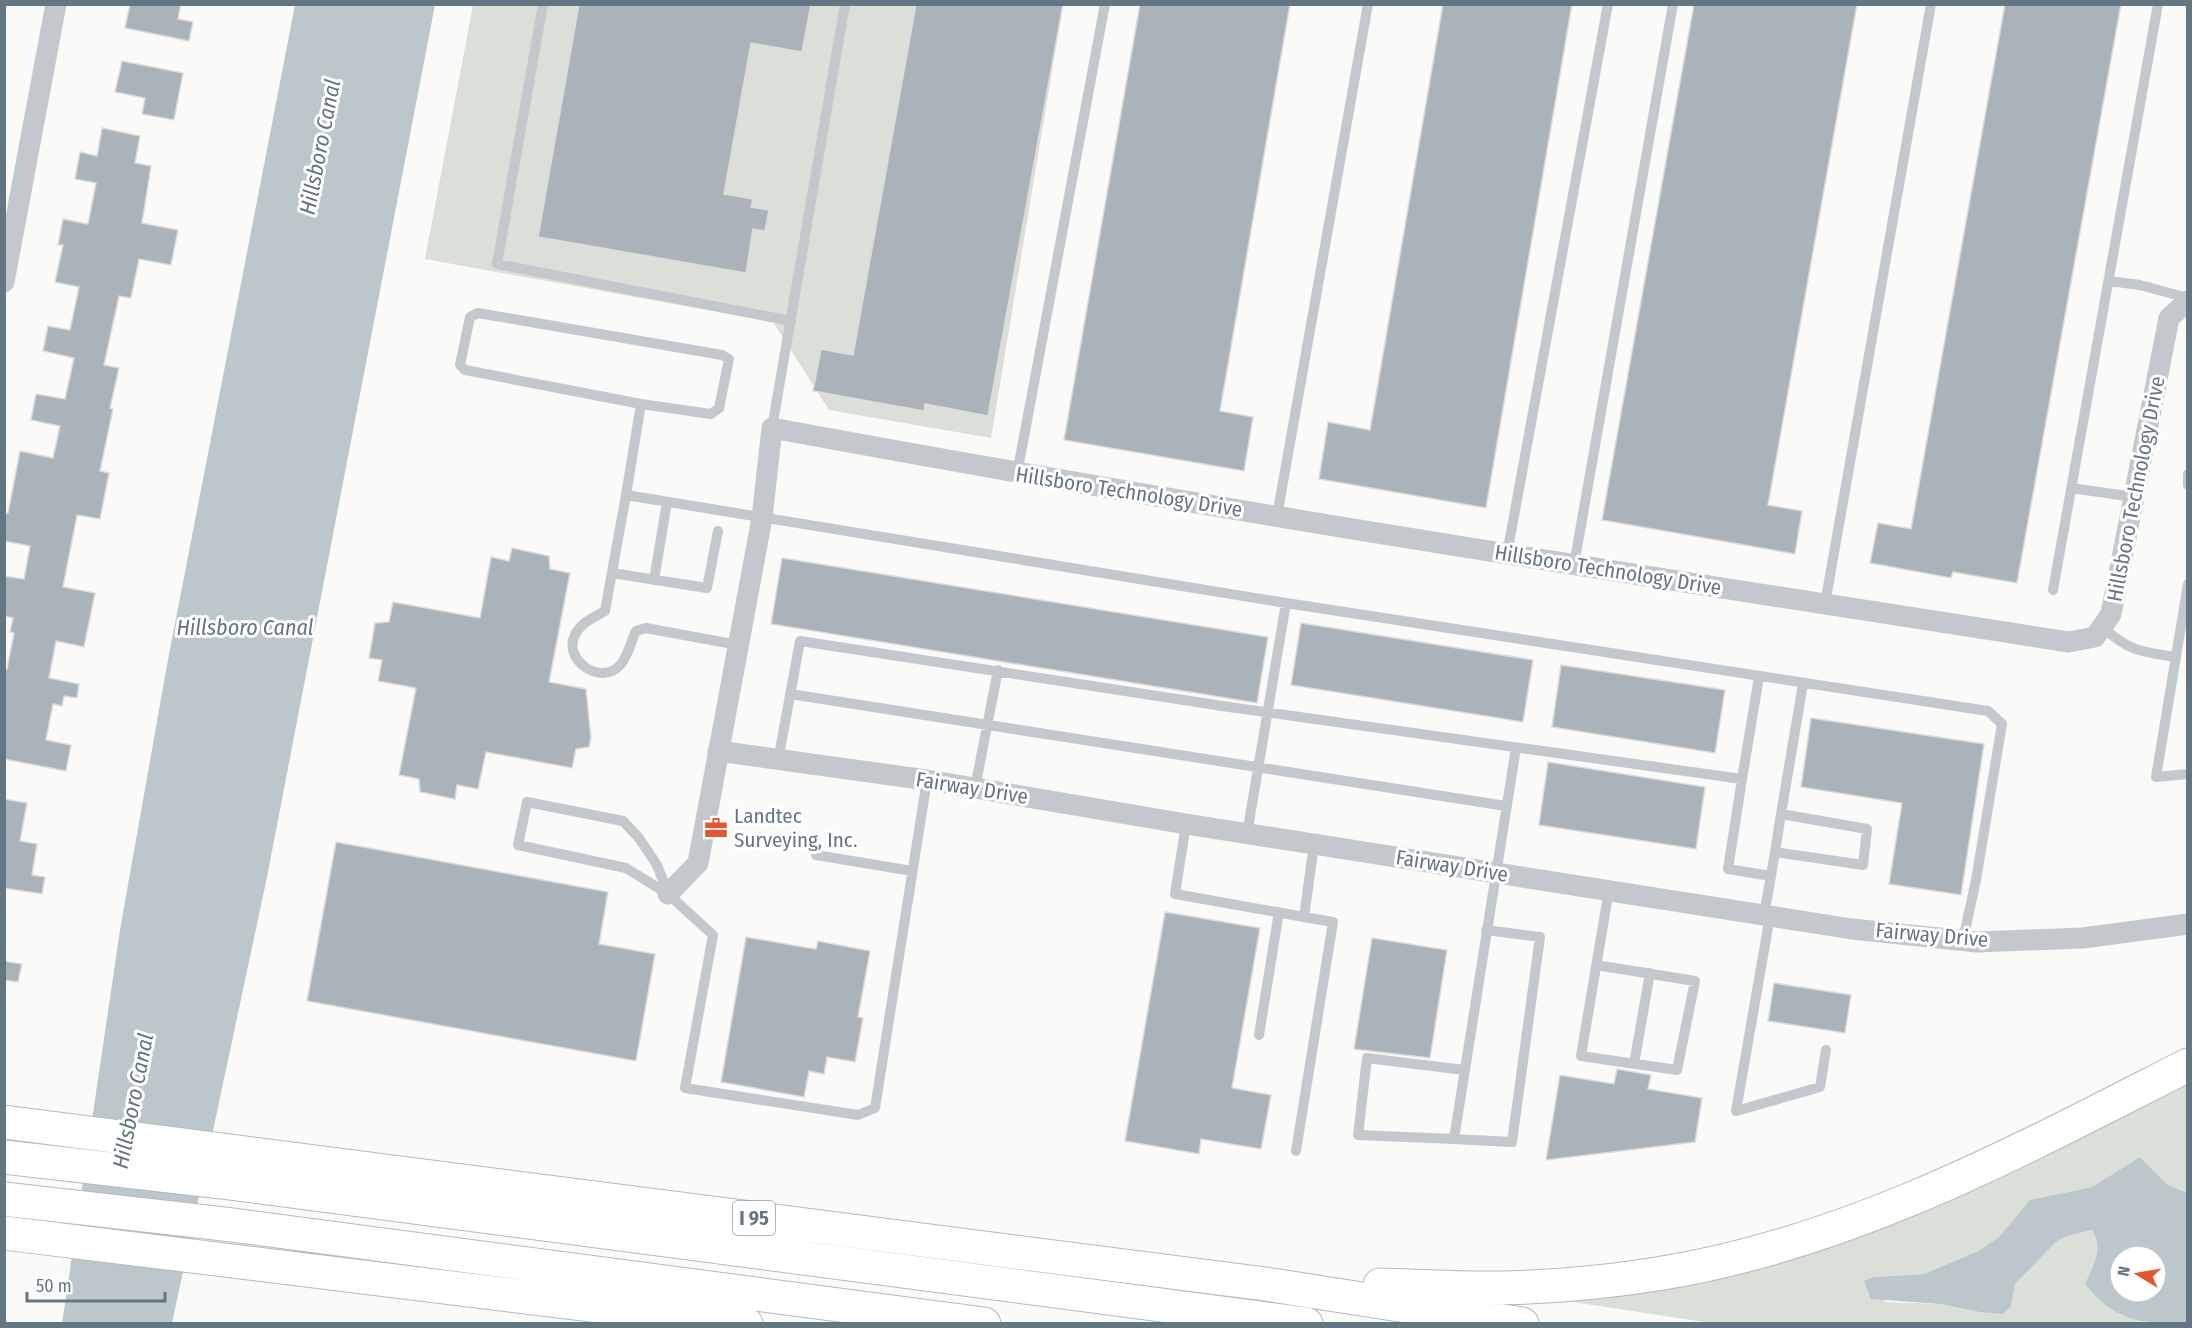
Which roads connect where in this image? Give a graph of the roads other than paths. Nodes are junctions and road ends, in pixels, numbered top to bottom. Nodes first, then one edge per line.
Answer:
1 (56, 4) edge
2 (543, 4) edge
3 (845, 4) edge
4 (1104, 4) edge
5 (1368, 4) edge
6 (1608, 4) edge
7 (1673, 4) edge
8 (1931, 4) edge
9 (2158, 4) edge
10 (2109, 281) junction
11 (4, 282) edge
12 (2187, 300) edge
13 (791, 321) junction
14 (641, 404) junction
15 (772, 428) junction
16 (1017, 474) junction
17 (2187, 474) edge
18 (2187, 485) edge
19 (2072, 488) junction
20 (626, 495) junction
21 (2134, 497) junction
22 (667, 502) junction
23 (1277, 516) junction
24 (762, 518) junction
25 (718, 531) dead end
26 (1507, 554) junction
27 (1574, 565) junction
28 (612, 573) junction
29 (654, 580) junction
30 (2187, 588) edge
31 (2053, 590) dead end
32 (1287, 603) junction
33 (1825, 604) junction
34 (2102, 627) junction
35 (738, 645) junction
36 (2175, 657) junction
37 (998, 670) junction
38 (1759, 677) junction
39 (1803, 684) junction
40 (790, 694) junction
41 (1268, 713) junction
42 (987, 725) junction
43 (1516, 748) junction
44 (718, 751) junction
45 (778, 761) junction
46 (1258, 768) junction
47 (2187, 774) edge
48 (1742, 779) junction
49 (927, 780) junction
50 (975, 788) junction
51 (1506, 806) junction
52 (1781, 814) junction
53 (1186, 824) junction
54 (1247, 834) junction
55 (1314, 844) junction
56 (1775, 852) junction
57 (816, 855) dead end
58 (912, 870) junction
59 (1495, 873) junction
60 (1771, 876) junction
61 (1609, 891) junction
62 (668, 894) junction
63 (1279, 912) junction
64 (1767, 915) junction
65 (1304, 917) junction
66 (2187, 924) edge
67 (1486, 930) junction
68 (1963, 940) junction
69 (1596, 965) junction
70 (1650, 973) junction
71 (1259, 1035) dead end
72 (1826, 1050) dead end
73 (1634, 1064) junction
74 (2187, 1065) edge
75 (1464, 1070) junction
76 (4, 1122) edge
77 (1454, 1139) junction
78 (1296, 1151) dead end
79 (4, 1156) edge
80 (4, 1199) edge
81 (4, 1233) edge
82 (1272, 1285) junction
83 (746, 1323) edge
84 (984, 1323) edge
85 (1306, 1323) edge
86 (1522, 1323) edge

1 - 11 street
2 - 13 lane
3 - 13 lane
4 - 16 lane
5 - 23 lane
6 - 26 lane
7 - 27 lane
8 - 33 lane
9 - 10 lane
10 - 12 lane
10 - 19 lane
12 - 21 street, Hillsboro Technology Drive
13 - 15 lane
14 - 14 lane
14 - 20 lane
15 - 16 street, Hillsboro Technology Drive
15 - 24 street
16 - 23 street, Hillsboro Technology Drive
17 - 18 lane
19 - 21 lane
19 - 31 lane
20 - 22 lane
20 - 28 lane
21 - 34 street, Hillsboro Technology Drive
22 - 24 lane
22 - 29 lane
23 - 26 street, Hillsboro Technology Drive
24 - 32 lane
24 - 35 street
25 - 29 lane
26 - 27 street, Hillsboro Technology Drive
27 - 33 street, Hillsboro Technology Drive
28 - 29 lane
28 - 35 lane
30 - 36 lane
32 - 38 lane
32 - 41 lane
33 - 34 street, Hillsboro Technology Drive
34 - 36 lane
35 - 44 street
36 - 47 lane
37 - 40 lane
37 - 41 lane
37 - 42 lane
38 - 39 lane
38 - 48 lane
39 - 52 lane
39 - 68 lane
40 - 42 lane
40 - 45 lane
41 - 43 lane
41 - 46 lane
42 - 46 lane
42 - 50 lane
43 - 48 lane
43 - 51 lane
44 - 45 street, Fairway Drive
44 - 62 street
45 - 49 street, Fairway Drive
46 - 51 lane
46 - 54 lane
48 - 60 lane
49 - 50 street, Fairway Drive
49 - 58 lane
50 - 53 street, Fairway Drive
51 - 59 lane
52 - 56 lane
52 - 56 lane
53 - 54 street, Fairway Drive
53 - 63 lane
54 - 55 street, Fairway Drive
55 - 59 street, Fairway Drive
55 - 65 lane
56 - 60 lane
57 - 58 lane
58 - 62 lane
59 - 61 street, Fairway Drive
59 - 67 lane
60 - 64 lane
61 - 64 street, Fairway Drive
61 - 69 lane
62 - 62 lane
63 - 65 lane
63 - 71 lane
64 - 68 street, Fairway Drive
64 - 72 lane
65 - 78 lane
66 - 68 street, Fairway Drive
67 - 75 lane
67 - 77 lane
69 - 70 lane
69 - 73 lane
70 - 73 lane
70 - 73 lane
74 - 82 highway
75 - 77 lane
75 - 77 lane
76 - 82 highway, I 95
79 - 85 highway
80 - 84 highway
81 - 83 highway
82 - 86 highway, I 95

